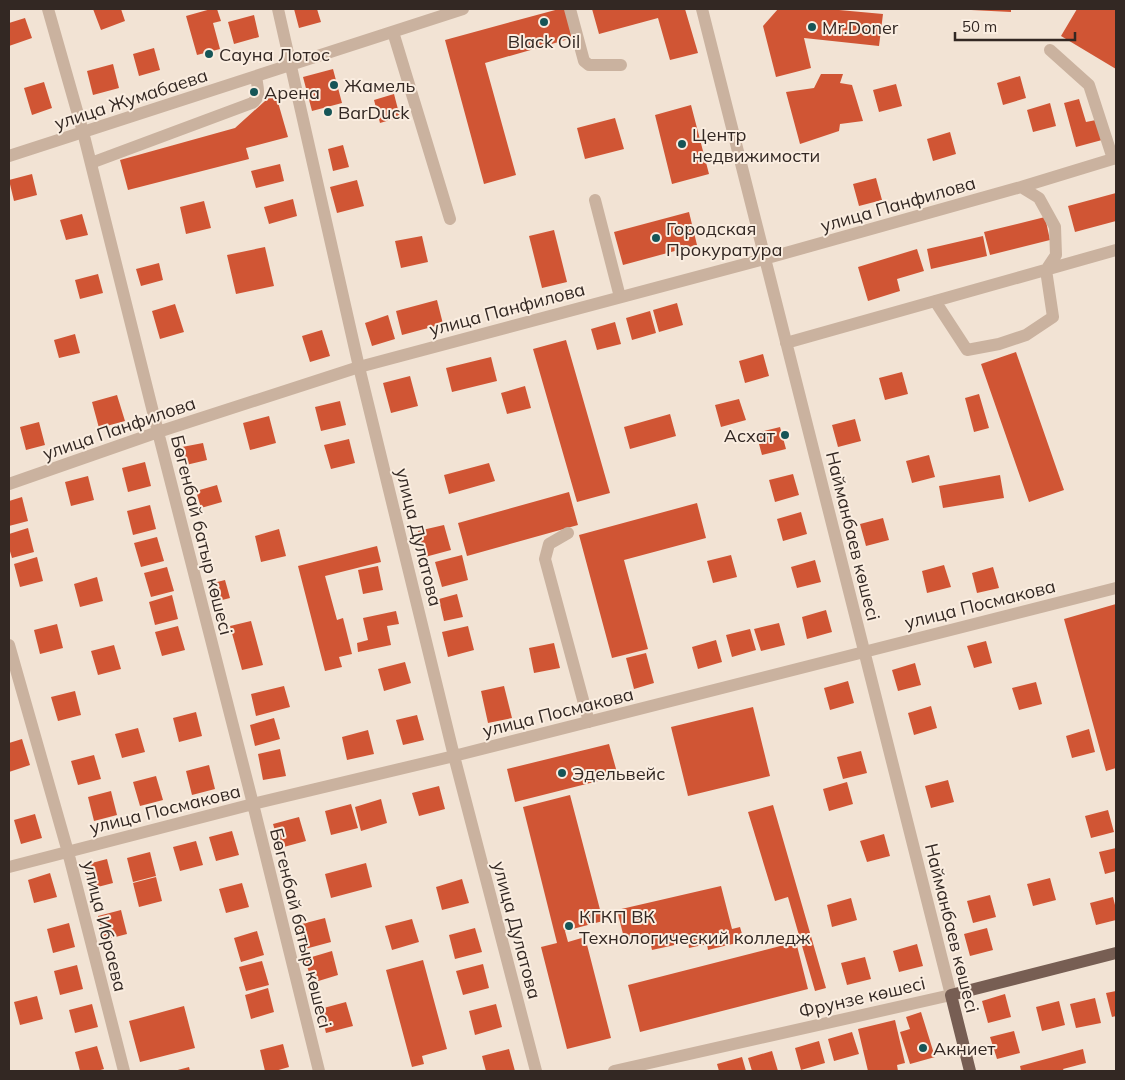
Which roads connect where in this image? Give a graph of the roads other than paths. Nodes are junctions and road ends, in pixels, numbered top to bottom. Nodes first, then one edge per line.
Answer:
1 (48, 9) edge
2 (278, 9) edge
3 (463, 9) edge
4 (570, 9) edge
5 (702, 9) edge
6 (393, 32) junction
7 (1050, 50) dead end
8 (291, 65) junction
9 (621, 65) dead end
10 (256, 76) junction
11 (83, 132) junction
12 (9, 156) edge
13 (1115, 158) edge
14 (91, 163) junction
15 (1021, 188) junction
16 (595, 200) dead end
17 (450, 219) dead end
18 (1116, 250) edge
19 (764, 259) junction
20 (1046, 270) junction
21 (620, 297) junction
22 (934, 301) junction
23 (786, 343) junction
24 (359, 367) junction
25 (158, 432) junction
26 (9, 484) edge
27 (568, 533) dead end
28 (1116, 588) edge
29 (9, 645) edge
30 (865, 652) junction
31 (589, 722) junction
32 (454, 756) junction
33 (253, 804) junction
34 (68, 852) junction
35 (9, 867) edge
36 (1116, 953) edge
37 (951, 995) junction
38 (124, 1071) edge
39 (318, 1071) edge
40 (536, 1071) edge
41 (614, 1071) edge
42 (970, 1071) edge

1 - 11 street, Бөгенбай батыр көшесі
2 - 8 street, улица Дулатова
3 - 6 street, улица Жумабаева
4 - 9 street
5 - 19 street, Найманбаев көшесі
6 - 8 street, улица Жумабаева
6 - 17 street
7 - 13 street
8 - 10 street, улица Жумабаева
8 - 24 street, улица Дулатова
10 - 11 street, улица Жумабаева
10 - 14 street
11 - 12 street, улица Жумабаева
11 - 14 street, Бөгенбай батыр көшесі
13 - 15 street, улица Панфилова
14 - 25 street, Бөгенбай батыр көшесі
15 - 19 street, улица Панфилова
15 - 20 street
16 - 21 street
18 - 20 street
19 - 21 street, улица Панфилова
19 - 23 street, Найманбаев көшесі
20 - 22 street
20 - 22 street
21 - 24 street, улица Панфилова
22 - 23 street
23 - 30 street, Найманбаев көшесі
24 - 25 street, улица Панфилова
24 - 32 street, улица Дулатова
25 - 26 street, улица Панфилова
25 - 33 street, Бөгенбай батыр көшесі
27 - 31 street
28 - 30 street, улица Посмакова
29 - 34 street, улица Ибраева
30 - 31 street, улица Посмакова
30 - 37 street, Найманбаев көшесі
31 - 32 street, улица Посмакова
32 - 33 street, улица Посмакова
32 - 40 street, улица Дулатова
33 - 34 street, улица Посмакова
33 - 39 street, Бөгенбай батыр көшесі
34 - 35 street, улица Посмакова
34 - 38 street, улица Ибраева
36 - 37 main road, Фрунзе көшесі
37 - 41 street, Фрунзе көшесі
37 - 42 main road, Найманбаев көшесі

